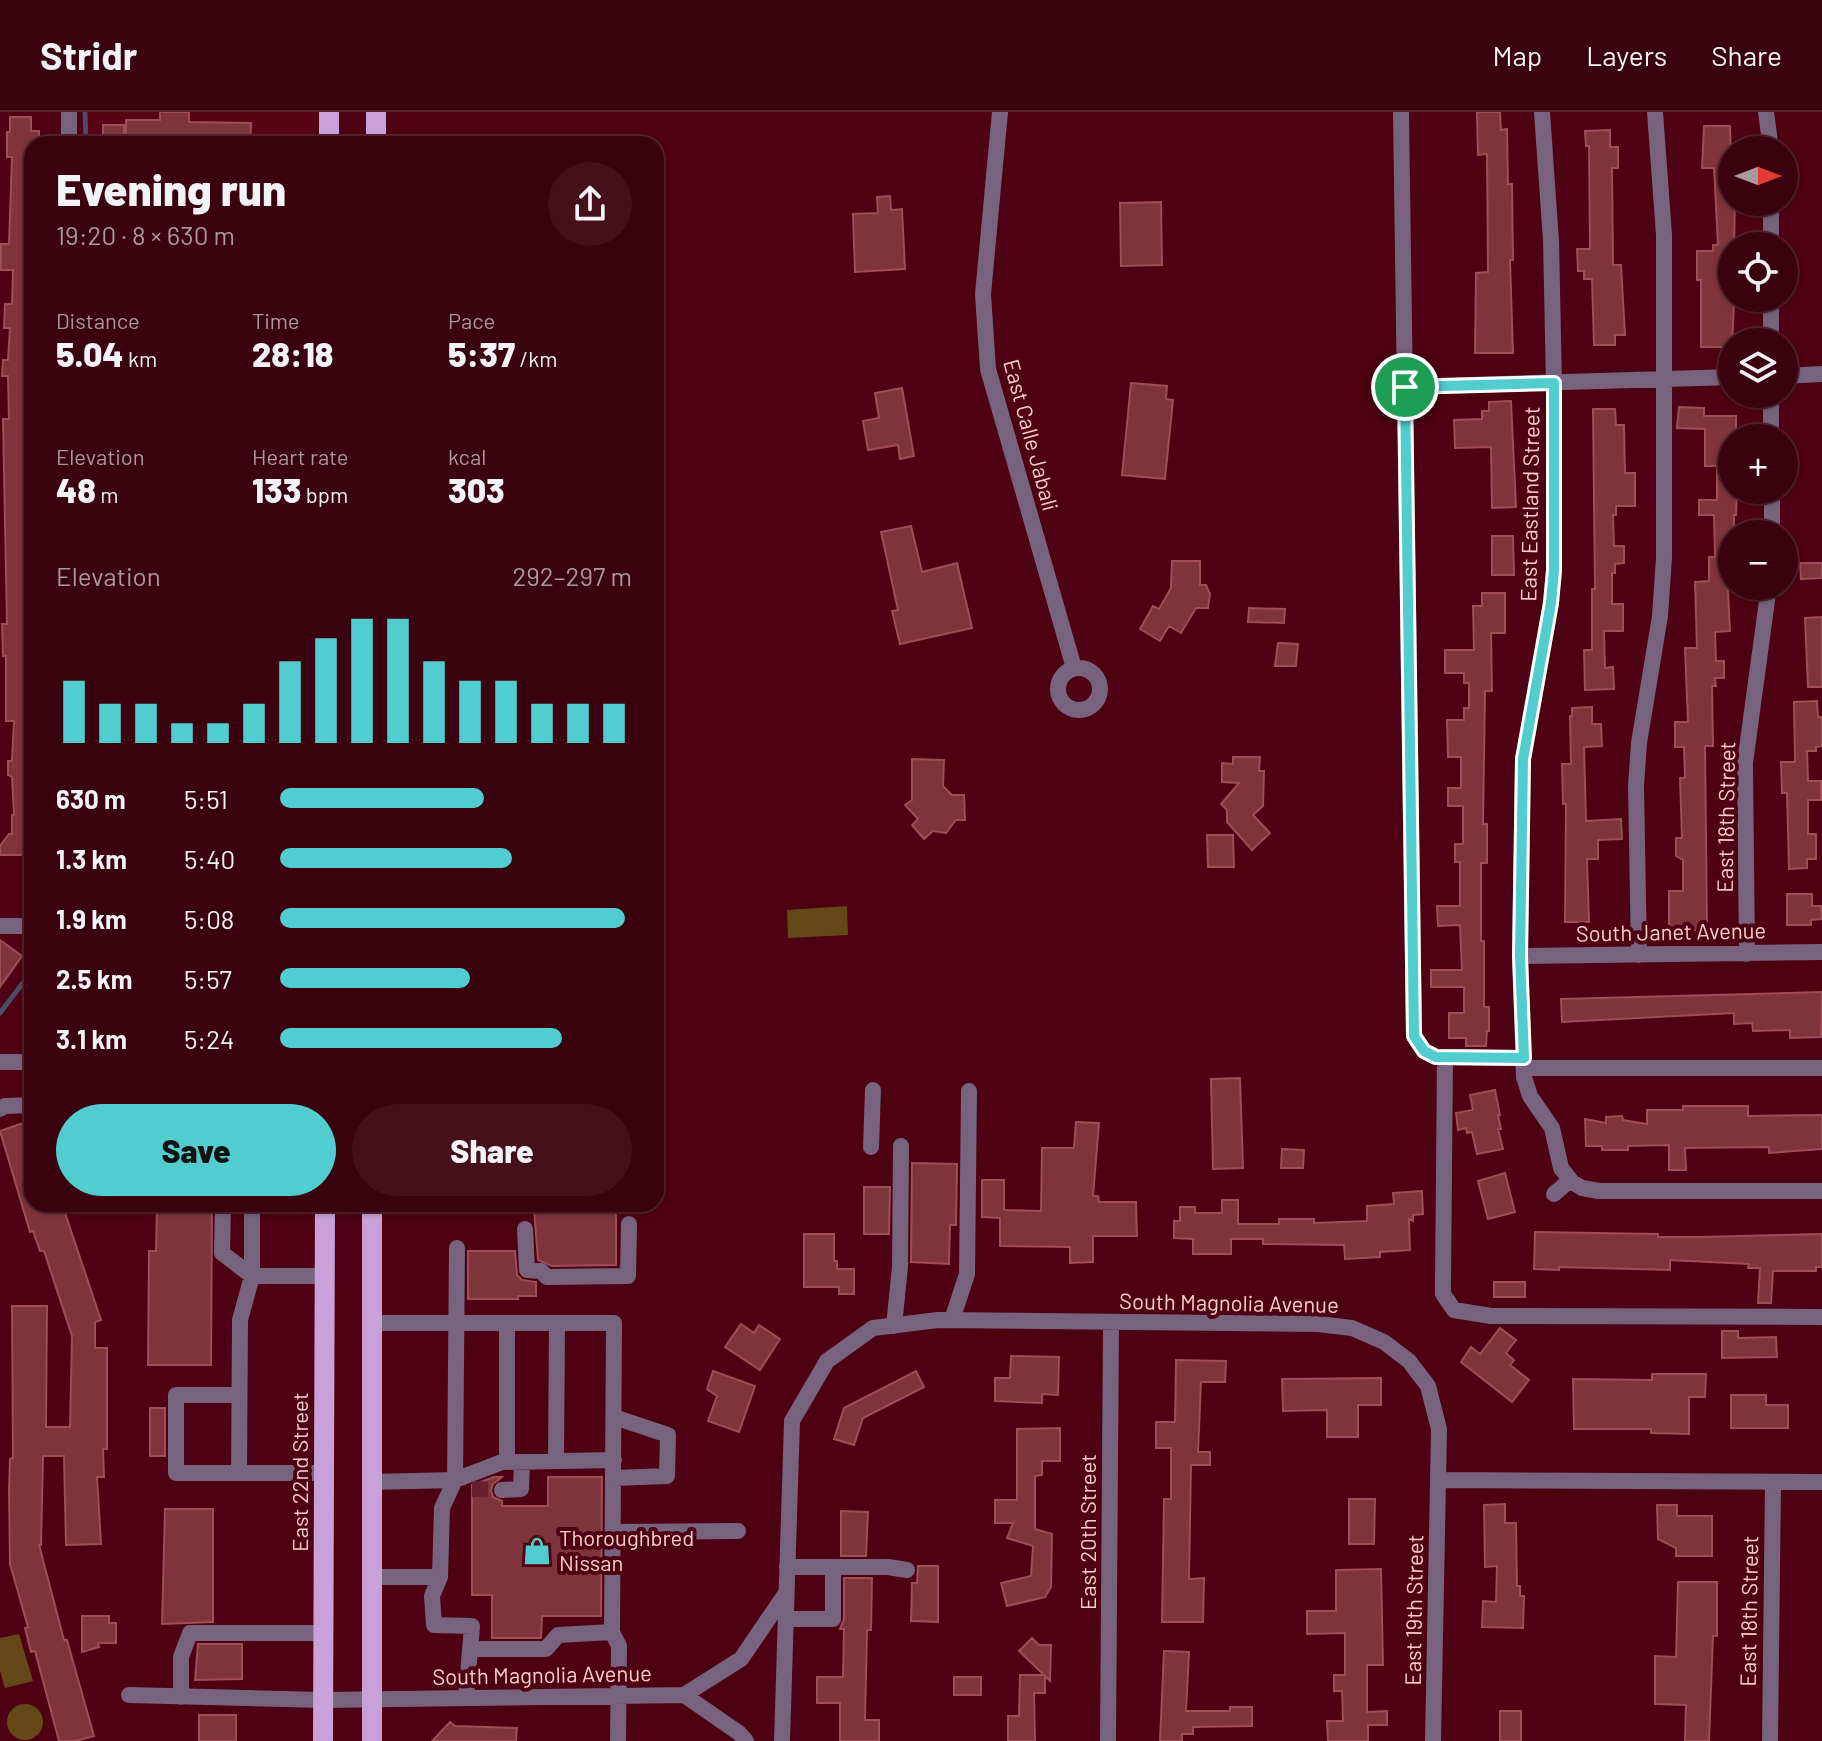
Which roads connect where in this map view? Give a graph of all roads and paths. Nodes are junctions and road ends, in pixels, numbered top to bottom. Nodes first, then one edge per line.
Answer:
1 (69, 112) edge
2 (329, 112) edge
3 (376, 112) edge
4 (1000, 112) edge
5 (1401, 112) edge
6 (1542, 112) edge
7 (1655, 112) edge
8 (1766, 112) edge
9 (69, 136) edge
10 (329, 136) edge
11 (376, 136) edge
12 (1769, 136) edge
13 (1822, 374) edge
14 (1798, 375) edge
15 (1718, 377) edge
16 (1665, 379) junction
17 (1554, 383) junction
18 (1405, 387) junction
19 (1767, 600) edge
20 (1074, 668) dead end
21 (0, 926) edge
22 (24, 926) edge
23 (1822, 952) edge
24 (1747, 954) junction
25 (1639, 955) junction
26 (1520, 956) junction
27 (1445, 1057) junction
28 (0, 1062) edge
29 (24, 1062) edge
30 (1524, 1063) junction
31 (1822, 1068) edge
32 (873, 1090) dead end
33 (969, 1091) dead end
34 (24, 1105) edge
35 (0, 1109) edge
36 (901, 1146) dead end
37 (871, 1147) dead end
38 (1567, 1176) junction
39 (1822, 1191) edge
40 (1554, 1194) dead end
41 (223, 1212) edge
42 (252, 1212) edge
43 (325, 1212) edge
44 (372, 1212) edge
45 (629, 1224) dead end
46 (525, 1229) dead end
47 (457, 1248) dead end
48 (252, 1276) junction
49 (325, 1276) junction
50 (1822, 1317) edge
51 (952, 1320) junction
52 (372, 1323) junction
53 (457, 1323) junction
54 (507, 1323) junction
55 (557, 1323) junction
56 (1111, 1323) junction
57 (894, 1326) junction
58 (239, 1395) junction
59 (614, 1417) junction
60 (614, 1460) junction
61 (556, 1461) junction
62 (515, 1462) junction
63 (239, 1472) junction
64 (324, 1473) junction
65 (613, 1478) junction
66 (455, 1480) junction
67 (1438, 1480) junction
68 (371, 1482) junction
69 (1773, 1482) junction
70 (1822, 1482) edge
71 (472, 1489) tunnel mouth
72 (502, 1490) dead end
73 (738, 1531) dead end
74 (613, 1532) junction
75 (787, 1567) junction
76 (833, 1567) junction
77 (907, 1570) dead end
78 (371, 1577) junction
79 (440, 1577) junction
80 (787, 1592) junction
81 (786, 1619) junction
82 (612, 1632) junction
83 (323, 1633) junction
84 (470, 1649) junction
85 (129, 1695) dead end
86 (684, 1695) junction
87 (619, 1696) junction
88 (181, 1697) junction
89 (466, 1698) junction
90 (371, 1699) junction
91 (323, 1700) junction
92 (323, 1741) edge
93 (372, 1741) edge
94 (618, 1741) edge
95 (746, 1741) edge
96 (782, 1741) edge
97 (1108, 1741) edge
98 (1433, 1741) edge
99 (1770, 1741) edge

1 - 9 street
2 - 10 main road
3 - 11 main road
4 - 20 street, East Calle Jabali
5 - 18 street
6 - 17 street, East Eastland Street
7 - 16 street
8 - 12 street
13 - 14 street
15 - 16 street
16 - 17 street
16 - 25 street
17 - 18 street
17 - 26 street, East Eastland Street
18 - 27 street
19 - 24 street, East 18th Street
21 - 22 street
23 - 24 street, South Janet Avenue
24 - 25 street, South Janet Avenue
25 - 26 street, South Janet Avenue
26 - 30 street, East Eastland Street
27 - 30 street
27 - 50 street
28 - 29 street
30 - 31 street
30 - 38 street, East Eastland Street
32 - 37 street
33 - 51 street
34 - 35 street
36 - 57 street
38 - 39 street
38 - 40 street
41 - 48 street
42 - 48 street
43 - 49 main road, East 22nd Street
44 - 52 main road
45 - 46 street
47 - 53 street
48 - 49 street
48 - 58 street
49 - 64 main road, East 22nd Street
51 - 56 street, South Magnolia Avenue
51 - 57 street, South Magnolia Avenue
52 - 53 street
52 - 68 main road
53 - 54 street
53 - 66 street
54 - 55 street
54 - 62 street
55 - 59 street
55 - 61 street
56 - 67 street, South Magnolia Avenue
56 - 97 street, East 20th Street
57 - 75 street, South Magnolia Avenue
58 - 63 street
58 - 63 street
59 - 60 street
59 - 65 street
60 - 61 street
60 - 65 street
61 - 62 street
62 - 66 street
62 - 72 street
63 - 64 street
64 - 83 main road, East 22nd Street
65 - 74 street
66 - 68 street
66 - 71 street
66 - 79 street
67 - 69 street
67 - 98 street, East 19th Street
68 - 78 main road
69 - 70 street
69 - 99 street, East 18th Street
73 - 74 street
74 - 82 street
75 - 76 street
75 - 80 street, South Magnolia Avenue
76 - 77 street
76 - 81 street
78 - 79 street
78 - 90 main road
79 - 84 street
80 - 81 street, South Magnolia Avenue
80 - 86 street
81 - 96 street, South Magnolia Avenue
82 - 84 street
82 - 87 street
83 - 88 street
83 - 91 main road, East 22nd Street
84 - 89 street
85 - 88 street, South Magnolia Avenue
86 - 87 street, South Magnolia Avenue
86 - 95 street, South Magnolia Avenue
87 - 89 street, South Magnolia Avenue
87 - 94 street
88 - 91 street, South Magnolia Avenue
89 - 90 street, South Magnolia Avenue
90 - 91 street, South Magnolia Avenue
90 - 93 main road
91 - 92 main road, East 22nd Street

